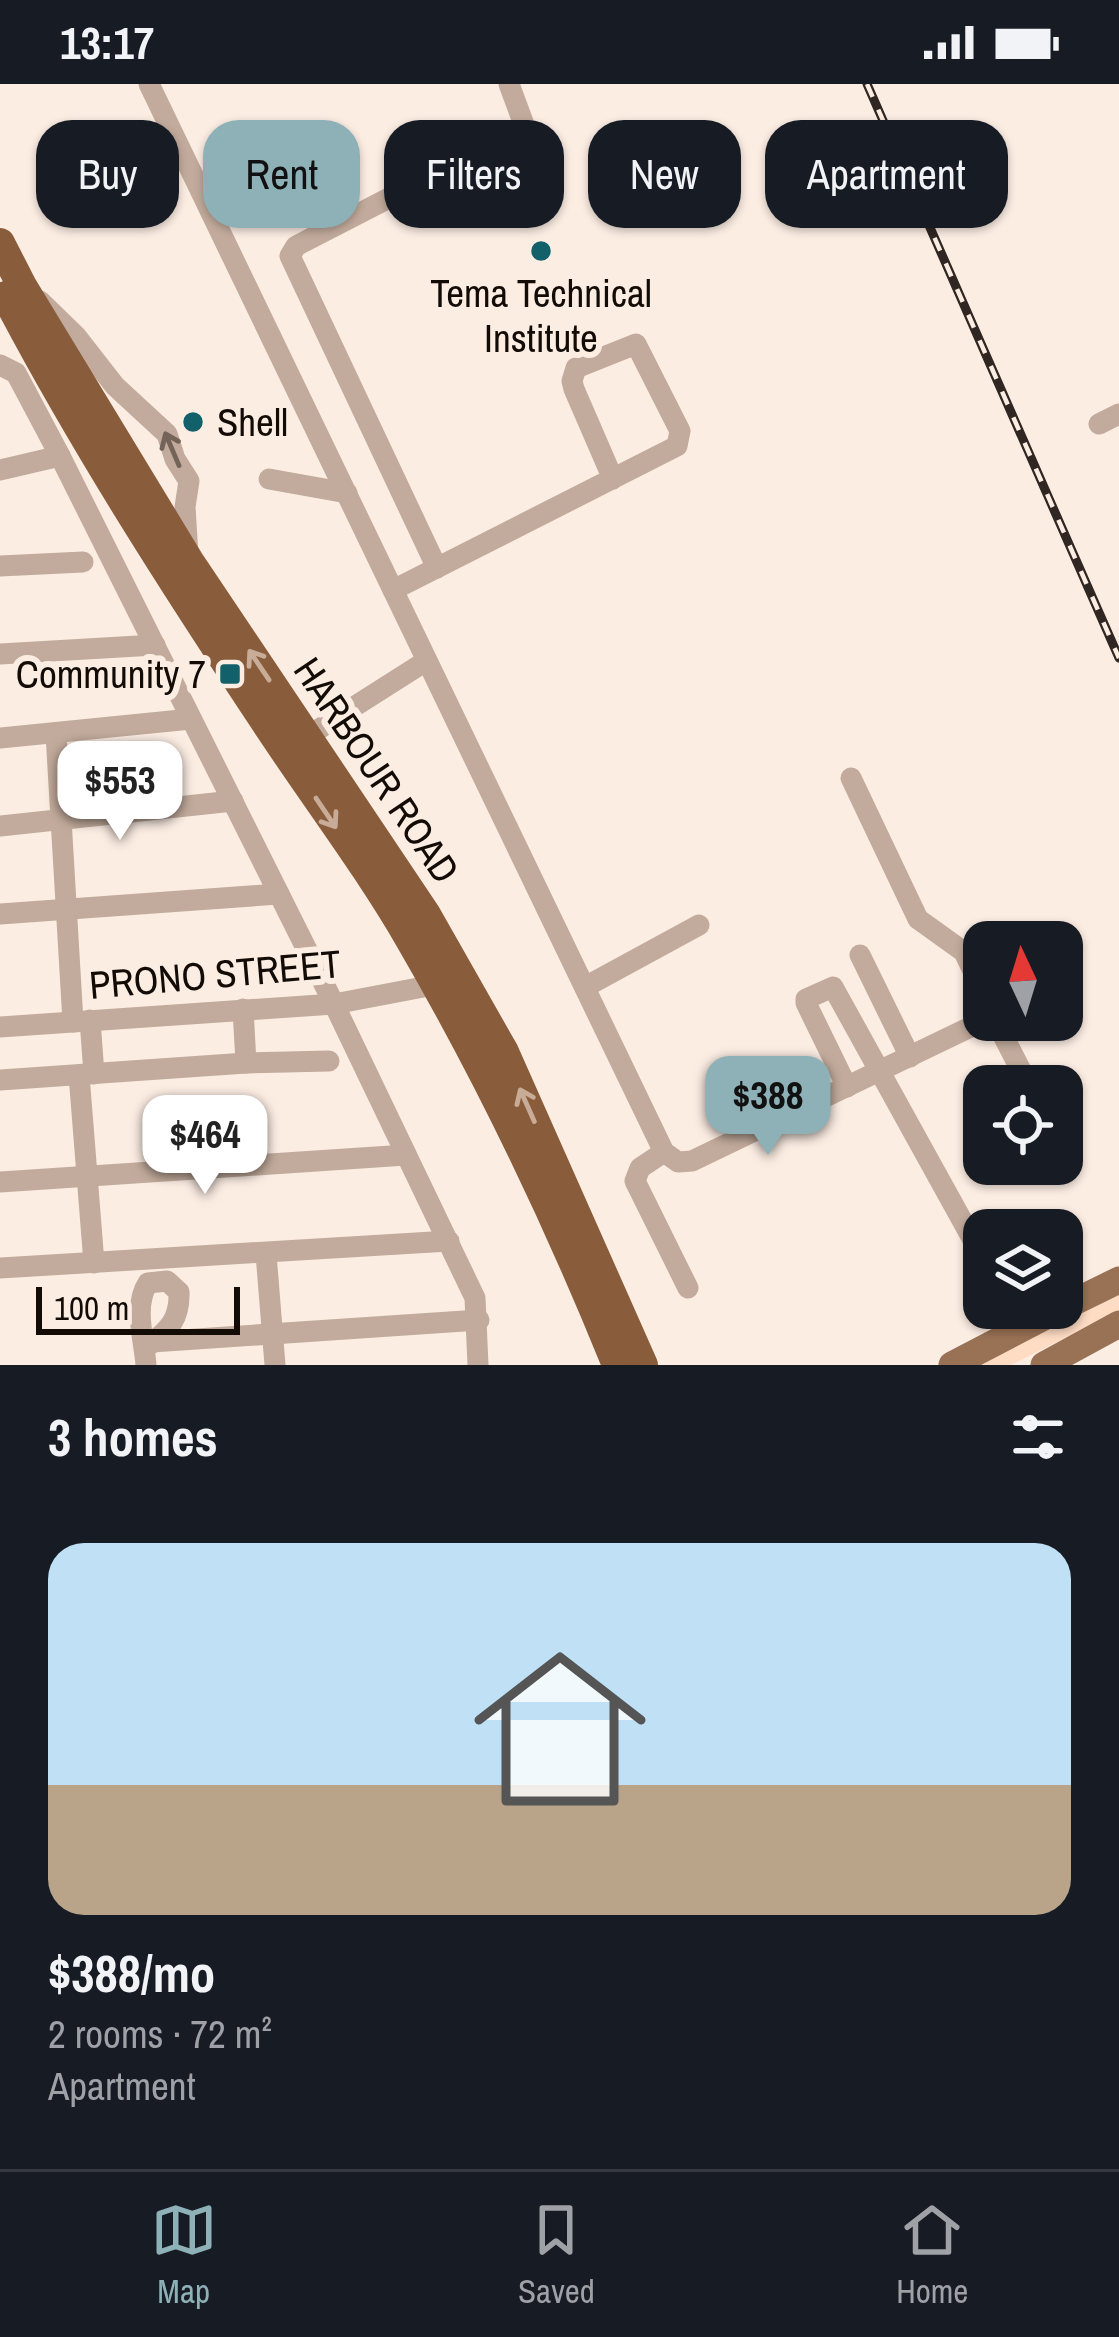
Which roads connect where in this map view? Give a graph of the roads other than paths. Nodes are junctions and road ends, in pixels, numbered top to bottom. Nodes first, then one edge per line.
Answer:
1 (149, 84) edge
2 (508, 84) edge
3 (0, 243) edge
4 (11, 286) edge
5 (0, 365) edge
6 (60, 456) junction
7 (0, 470) edge
8 (613, 478) junction
9 (269, 479) dead end
10 (347, 493) junction
11 (189, 561) junction
12 (83, 562) dead end
13 (0, 566) edge
14 (437, 568) junction
15 (393, 590) junction
16 (155, 645) junction
17 (0, 654) edge
18 (426, 661) junction
19 (191, 719) junction
20 (56, 734) junction
21 (308, 736) junction
22 (0, 738) edge
23 (851, 778) dead end
24 (233, 801) junction
25 (63, 821) junction
26 (0, 826) edge
27 (279, 894) junction
28 (67, 910) junction
29 (0, 914) edge
30 (699, 925) dead end
31 (963, 951) edge
32 (860, 955) dead end
33 (434, 985) junction
34 (584, 987) junction
35 (334, 1004) junction
36 (243, 1009) junction
37 (81, 1021) junction
38 (0, 1027) edge
39 (963, 1031) edge
40 (910, 1057) junction
41 (329, 1060) dead end
42 (246, 1063) junction
43 (880, 1072) junction
44 (86, 1074) junction
45 (0, 1080) edge
46 (847, 1087) junction
47 (664, 1152) junction
48 (406, 1155) junction
49 (86, 1176) junction
50 (0, 1182) edge
51 (963, 1222) edge
52 (449, 1241) junction
53 (266, 1254) junction
54 (94, 1263) junction
55 (0, 1268) edge
56 (1119, 1280) edge
57 (688, 1288) dead end
58 (1083, 1298) edge
59 (479, 1320) junction
60 (1119, 1324) edge
61 (1003, 1329) edge
62 (272, 1334) junction
63 (147, 1352) edge
64 (961, 1363) edge
65 (1048, 1364) edge
66 (275, 1365) edge
67 (478, 1365) edge
68 (617, 1365) edge
69 (643, 1365) edge

1 - 10 street
2 - 14 street
3 - 4 highway, HARBOUR ROAD
4 - 11 highway, HARBOUR ROAD
11 -> 4 street
4 -> 33 highway, HARBOUR ROAD
5 - 6 street
6 - 7 street
6 - 16 street
8 - 8 street
8 - 14 street
9 - 10 street
10 - 15 street
21 -> 11 highway, HARBOUR ROAD
12 - 13 street
14 - 15 street
15 - 18 street
16 - 17 street
16 - 19 street
18 - 21 street
18 - 34 street
19 - 20 street
19 - 24 street
20 - 22 street
20 - 25 street
69 -> 21 highway, HARBOUR ROAD
23 - 31 street
24 - 25 street
24 - 27 street
25 - 26 street
25 - 28 street
27 - 28 street
27 - 35 street
28 - 29 street
28 - 37 street
30 - 34 street
32 - 40 street
33 - 35 street, PRONO STREET
33 - 68 highway, HARBOUR ROAD
34 - 47 street
35 - 36 street, PRONO STREET
35 - 48 street
36 - 37 street, PRONO STREET
36 - 42 street
37 - 38 street, PRONO STREET
37 - 44 street
39 - 40 street
40 - 43 street
41 - 42 street
42 - 44 street
43 - 46 street
43 - 46 street
43 - 51 street
44 - 45 street
44 - 49 street
46 - 47 street
47 - 57 street
48 - 49 street
48 - 52 street
49 - 50 street
49 - 54 street
52 - 53 street
52 - 59 street
53 - 54 street
53 - 62 street
54 - 55 street
56 - 58 main road
59 - 62 street
59 - 67 street
60 - 65 main road
61 - 64 main road
62 - 63 street
62 - 66 street

